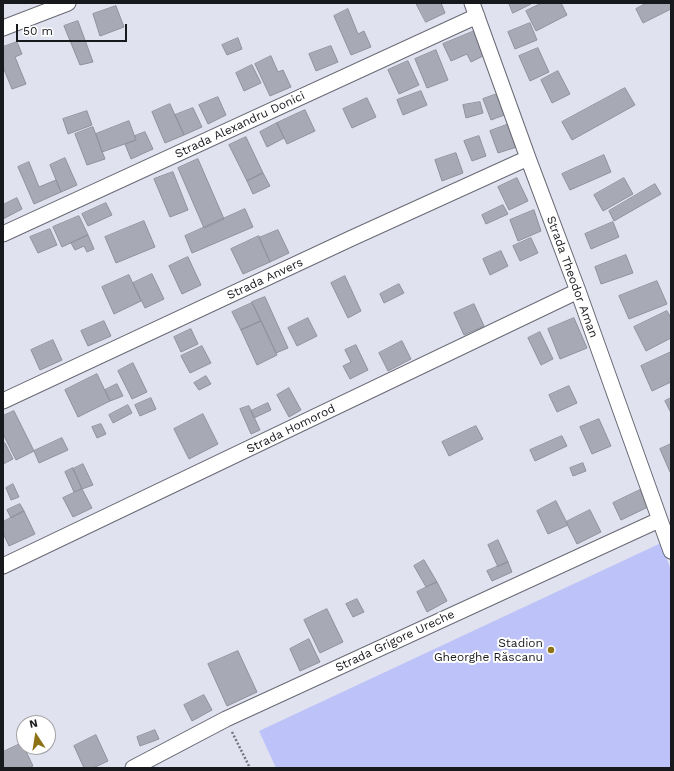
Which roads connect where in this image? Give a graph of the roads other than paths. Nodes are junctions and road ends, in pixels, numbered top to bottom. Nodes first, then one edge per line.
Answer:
1 (68, 3) edge
2 (474, 10) edge
3 (3, 28) edge
4 (528, 158) junction
5 (3, 234) edge
6 (578, 291) junction
7 (3, 401) edge
8 (660, 520) junction
9 (671, 550) edge
10 (3, 566) edge
11 (133, 768) edge

1 - 3 street
2 - 4 street, Strada Theodor Aman
2 - 5 street, Strada Alexandru Donici
4 - 6 street, Strada Theodor Aman
4 - 7 street, Strada Anvers
6 - 8 street, Strada Theodor Aman
6 - 10 street, Strada Homorod
8 - 9 street, Strada Theodor Aman
8 - 11 street, Strada Grigore Ureche

